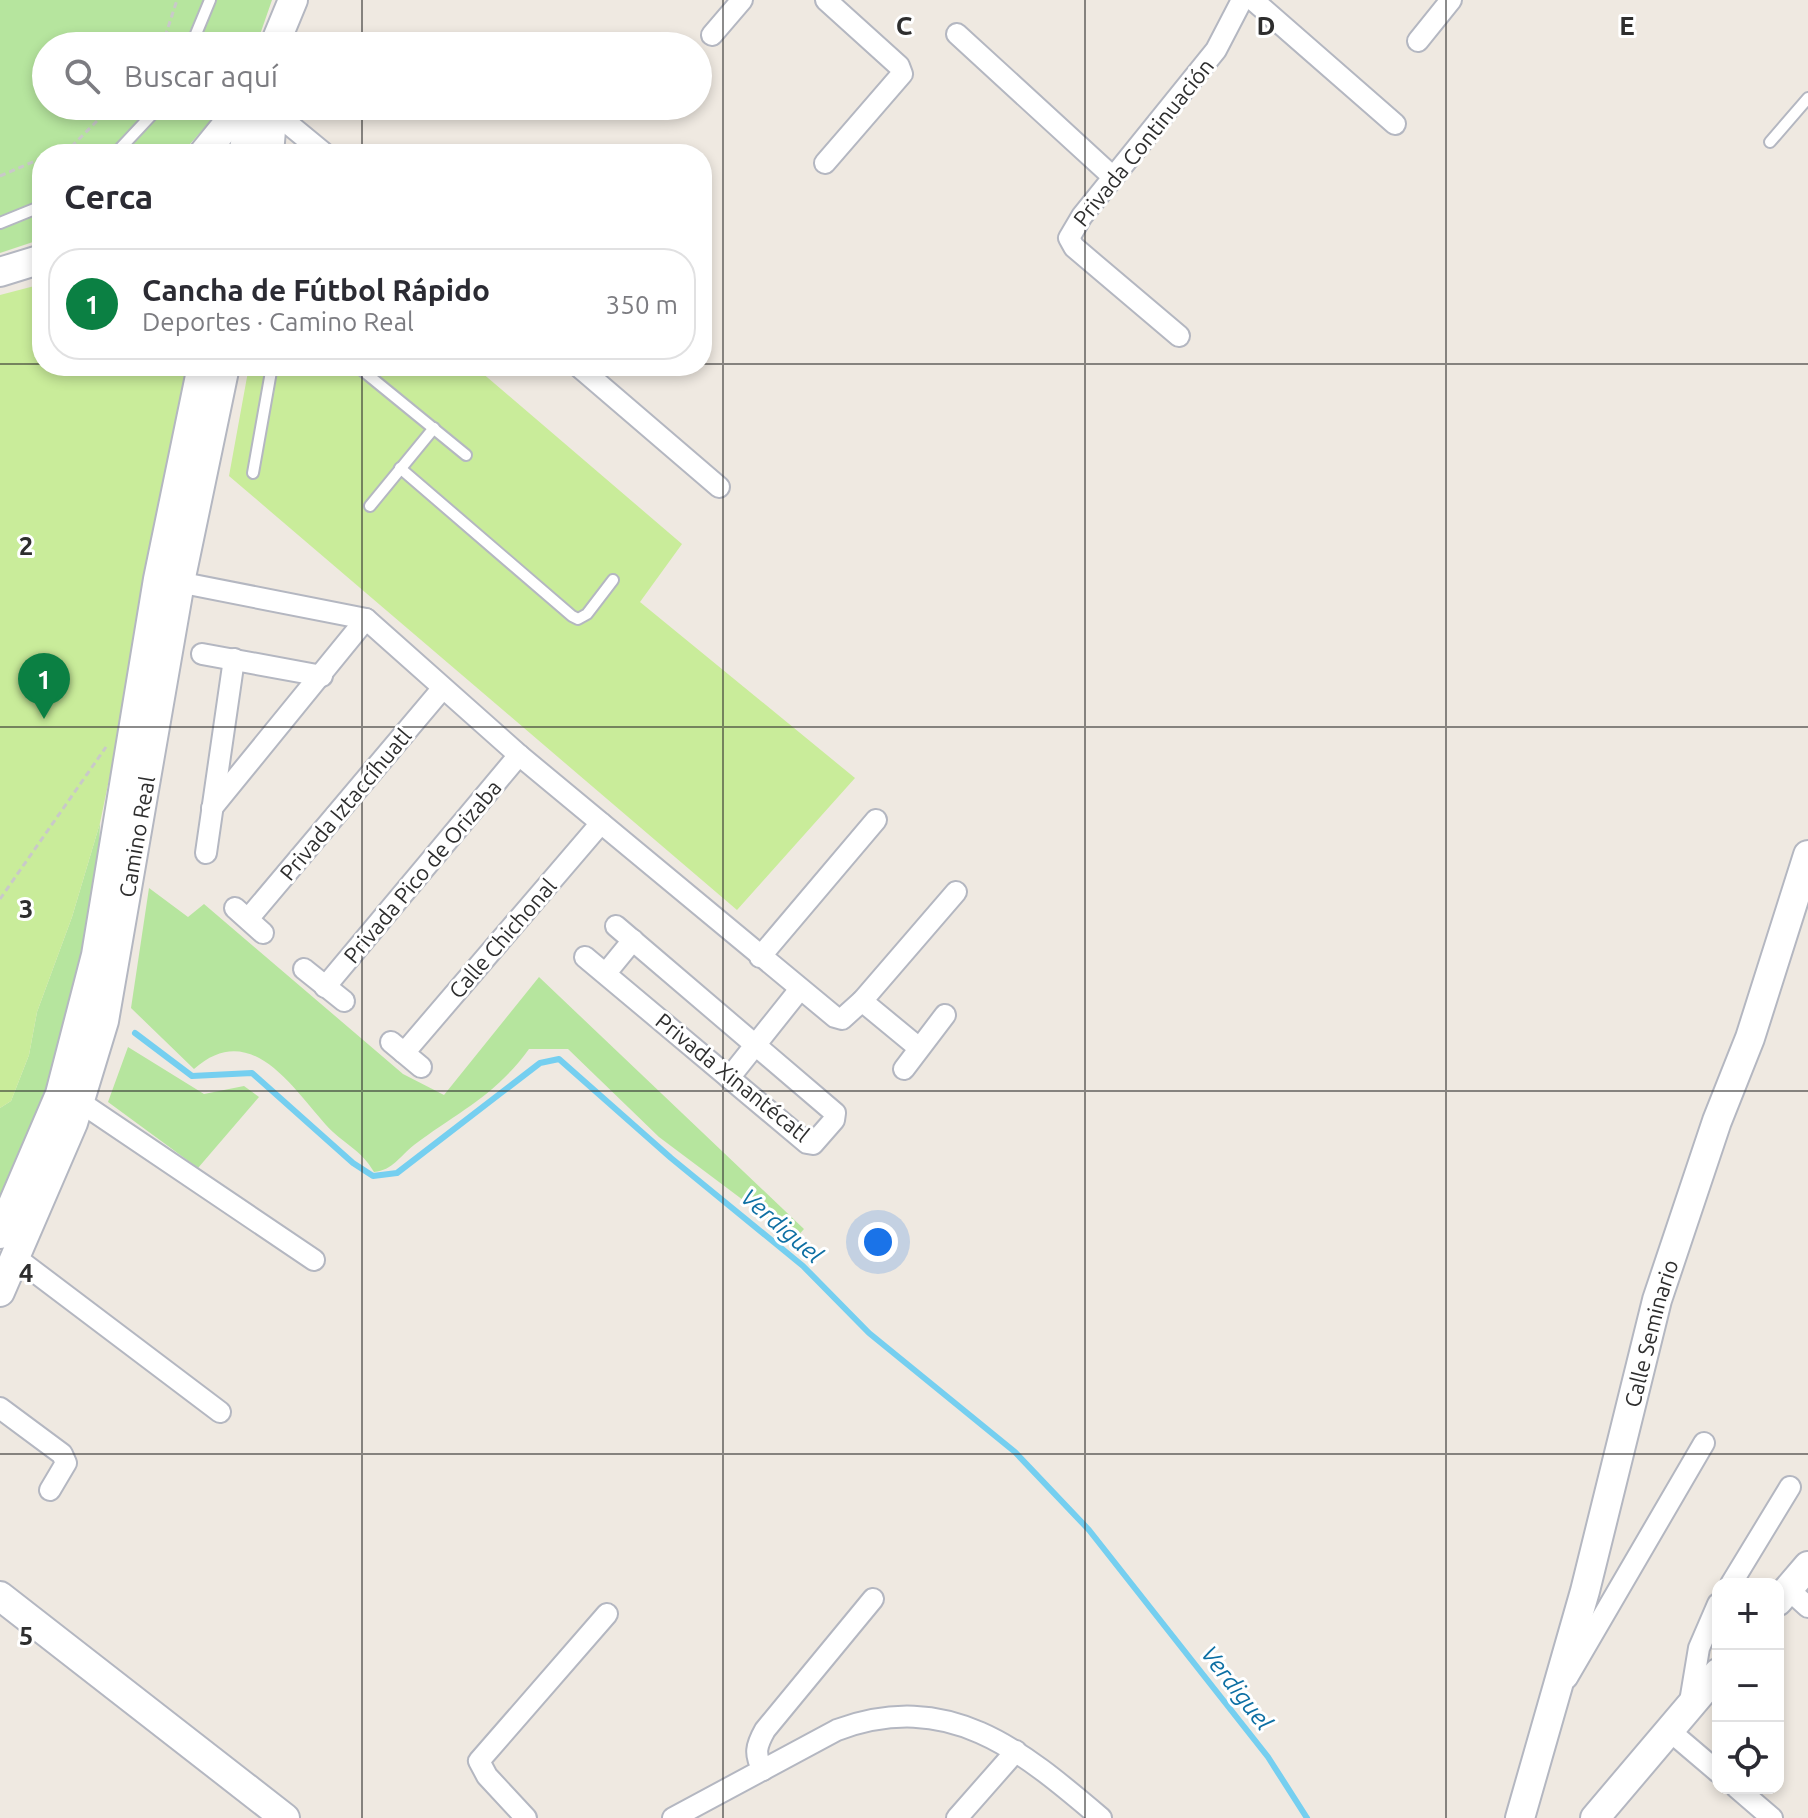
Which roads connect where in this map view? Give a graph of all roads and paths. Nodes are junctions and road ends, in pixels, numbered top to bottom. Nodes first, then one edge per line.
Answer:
1 (177, 0) edge
2 (210, 0) edge
3 (293, 0) edge
4 (742, 0) edge
5 (826, 0) edge
6 (1242, 0) edge
7 (1253, 0) edge
8 (1451, 0) edge
9 (167, 32) edge
10 (197, 32) edge
11 (280, 32) edge
12 (957, 34) dead end
13 (712, 35) dead end
14 (1418, 41) dead end
15 (1808, 98) edge
16 (98, 120) edge
17 (147, 120) edge
18 (231, 120) edge
19 (258, 120) edge
20 (265, 120) edge
21 (279, 120) edge
22 (1395, 124) dead end
23 (1770, 142) dead end
24 (74, 144) edge
25 (124, 144) edge
26 (211, 144) edge
27 (247, 144) edge
28 (268, 144) edge
29 (312, 144) edge
30 (32, 162) edge
31 (825, 163) dead end
32 (0, 176) edge
33 (1113, 177) junction
34 (32, 210) edge
35 (0, 223) edge
36 (32, 262) edge
37 (0, 272) edge
38 (1179, 336) dead end
39 (200, 376) edge
40 (222, 376) edge
41 (270, 376) edge
42 (369, 376) edge
43 (590, 376) edge
44 (434, 428) junction
45 (466, 455) dead end
46 (400, 468) junction
47 (253, 473) dead end
48 (719, 487) dead end
49 (370, 506) dead end
50 (613, 580) dead end
51 (169, 581) junction
52 (366, 619) junction
53 (202, 654) dead end
54 (234, 659) junction
55 (322, 676) junction
56 (442, 689) junction
57 (130, 735) junction
58 (519, 755) junction
59 (212, 808) junction
60 (876, 820) dead end
61 (601, 823) junction
62 (206, 853) dead end
63 (1808, 855) edge
64 (956, 892) dead end
65 (0, 899) edge
66 (249, 920) dead end
67 (616, 926) dead end
68 (633, 940) junction
69 (585, 957) dead end
70 (760, 957) junction
71 (304, 969) dead end
72 (606, 973) junction
73 (325, 987) junction
74 (800, 989) junction
75 (344, 1001) dead end
76 (862, 1001) junction
77 (945, 1015) dead end
78 (755, 1043) junction
79 (919, 1048) junction
80 (421, 1067) dead end
81 (904, 1069) dead end
82 (729, 1078) junction
83 (80, 1102) junction
84 (46, 1158) junction
85 (8, 1246) edge
86 (314, 1260) dead end
87 (0, 1292) edge
88 (0, 1408) edge
89 (220, 1412) dead end
90 (1704, 1443) dead end
91 (1790, 1487) dead end
92 (50, 1490) dead end
93 (1808, 1566) edge
94 (1735, 1578) edge
95 (0, 1596) edge
96 (873, 1599) dead end
97 (1791, 1599) edge
98 (607, 1614) dead end
99 (1712, 1618) edge
100 (1712, 1680) edge
101 (1558, 1691) junction
102 (1689, 1708) junction
103 (1671, 1732) junction
104 (1016, 1751) junction
105 (1712, 1767) edge
106 (763, 1770) junction
107 (1744, 1794) edge
108 (279, 1816) edge
109 (526, 1818) edge
110 (673, 1818) edge
111 (957, 1818) edge
112 (1101, 1818) edge
113 (1520, 1818) edge
114 (1595, 1818) edge
115 (1772, 1818) edge

1 - 9 path
2 - 10 lane
3 - 11 main road
4 - 13 street
5 - 31 street
6 - 33 street, Privada Continuación
7 - 22 street
8 - 14 street
12 - 33 street
15 - 23 lane
16 - 24 path
17 - 25 lane
18 - 26 main road
19 - 27 main road
20 - 28 main road
21 - 29 street
30 - 32 path
33 - 38 street, Privada Continuación
34 - 35 lane
36 - 37 main road
39 - 51 main road, Camino Real
40 - 51 main road, Camino Real
41 - 47 lane
42 - 44 lane
43 - 48 street
44 - 45 lane
44 - 46 lane
46 - 49 lane
46 - 50 lane
51 - 52 street
51 - 57 main road, Camino Real
51 - 83 main road, Camino Real
52 - 55 street
52 - 56 street
53 - 54 street
54 - 55 street
54 - 59 street
55 - 59 street
56 - 58 street
56 - 66 street, Privada Iztaccíhuatl
57 - 65 path
57 - 84 main road, Camino Real
58 - 61 street
58 - 73 street, Privada Pico de Orizaba
59 - 62 street
60 - 70 street
61 - 70 street
61 - 80 street, Calle Chichonal
63 - 101 main road, Calle Seminario
64 - 76 street
67 - 68 street, Privada Xinantécatl
68 - 72 street
68 - 78 street, Privada Xinantécatl
69 - 72 street, Privada Xinantécatl
70 - 74 street
71 - 73 street
72 - 82 street, Privada Xinantécatl
73 - 75 street
74 - 76 street
74 - 78 street
76 - 79 street
77 - 79 street
78 - 82 street
78 - 82 street, Privada Xinantécatl
79 - 81 street
83 - 84 main road, Camino Real
83 - 86 street
84 - 85 main road, Camino Real
85 - 87 main road, Camino Real
85 - 89 street
88 - 92 street
90 - 101 street
91 - 94 street
93 - 97 main road
95 - 108 main road
96 - 106 street
98 - 109 street
99 - 102 street
100 - 102 main road
101 - 113 main road, Calle Seminario
102 - 103 main road
103 - 105 street
103 - 114 main road
104 - 106 street
104 - 111 street
104 - 112 street
106 - 110 street
107 - 115 street

